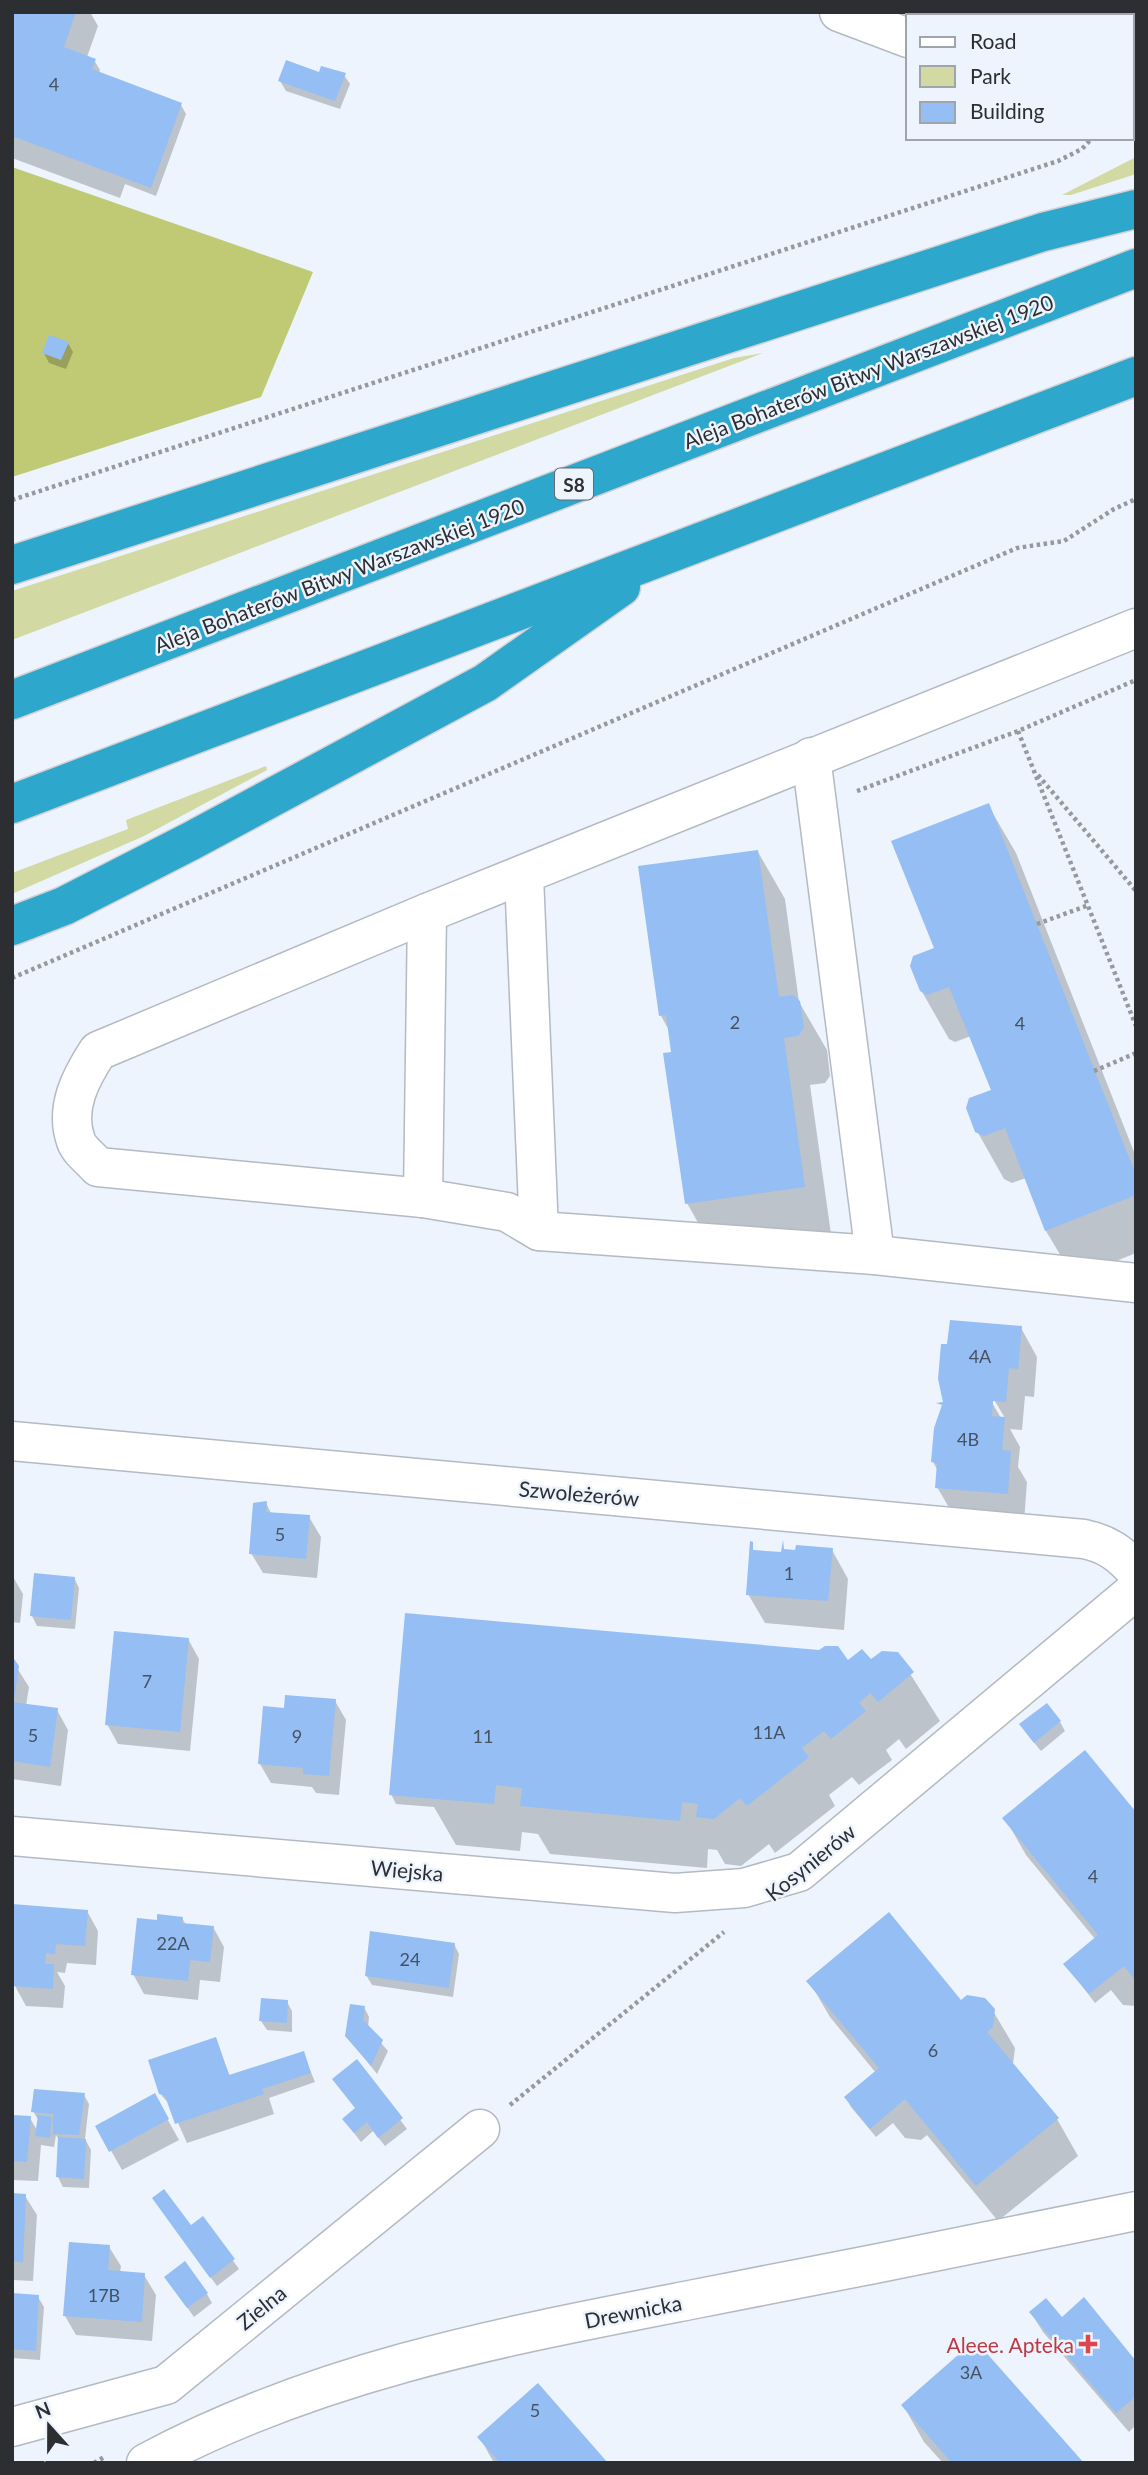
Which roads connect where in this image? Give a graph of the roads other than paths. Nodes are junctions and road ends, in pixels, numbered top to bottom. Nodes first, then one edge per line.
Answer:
1 (839, 12) edge
2 (906, 37) edge
3 (1136, 209) edge
4 (1136, 268) edge
5 (1136, 376) edge
6 (665, 555) junction
7 (12, 565) edge
8 (1136, 628) edge
9 (12, 700) edge
10 (811, 757) junction
11 (12, 804) edge
12 (524, 876) junction
13 (427, 914) junction
14 (12, 926) edge
15 (423, 1198) junction
16 (539, 1231) junction
17 (875, 1255) junction
18 (1136, 1283) edge
19 (12, 1441) edge
20 (1136, 1571) edge
21 (1136, 1591) edge
22 (12, 1836) edge
23 (799, 1872) joint
24 (480, 2129) road end
25 (1136, 2211) edge
26 (12, 2427) edge
27 (146, 2463) edge

1 - 2 street
3 - 7 highway
4 - 9 highway, Aleja Bohaterów Bitwy Warszawskiej 1920 / S8
5 - 6 highway
6 - 11 highway
6 - 14 highway
8 - 10 street
10 - 12 street
10 - 17 street
12 - 13 street
12 - 16 street
13 - 15 street
13 - 15 street
15 - 16 street
16 - 17 street
17 - 18 street
19 - 20 street, Szwoleżerów
21 - 23 street, Kosynierów
22 - 23 street, Wiejska
24 - 26 street, Zielna
25 - 27 street, Drewnicka

